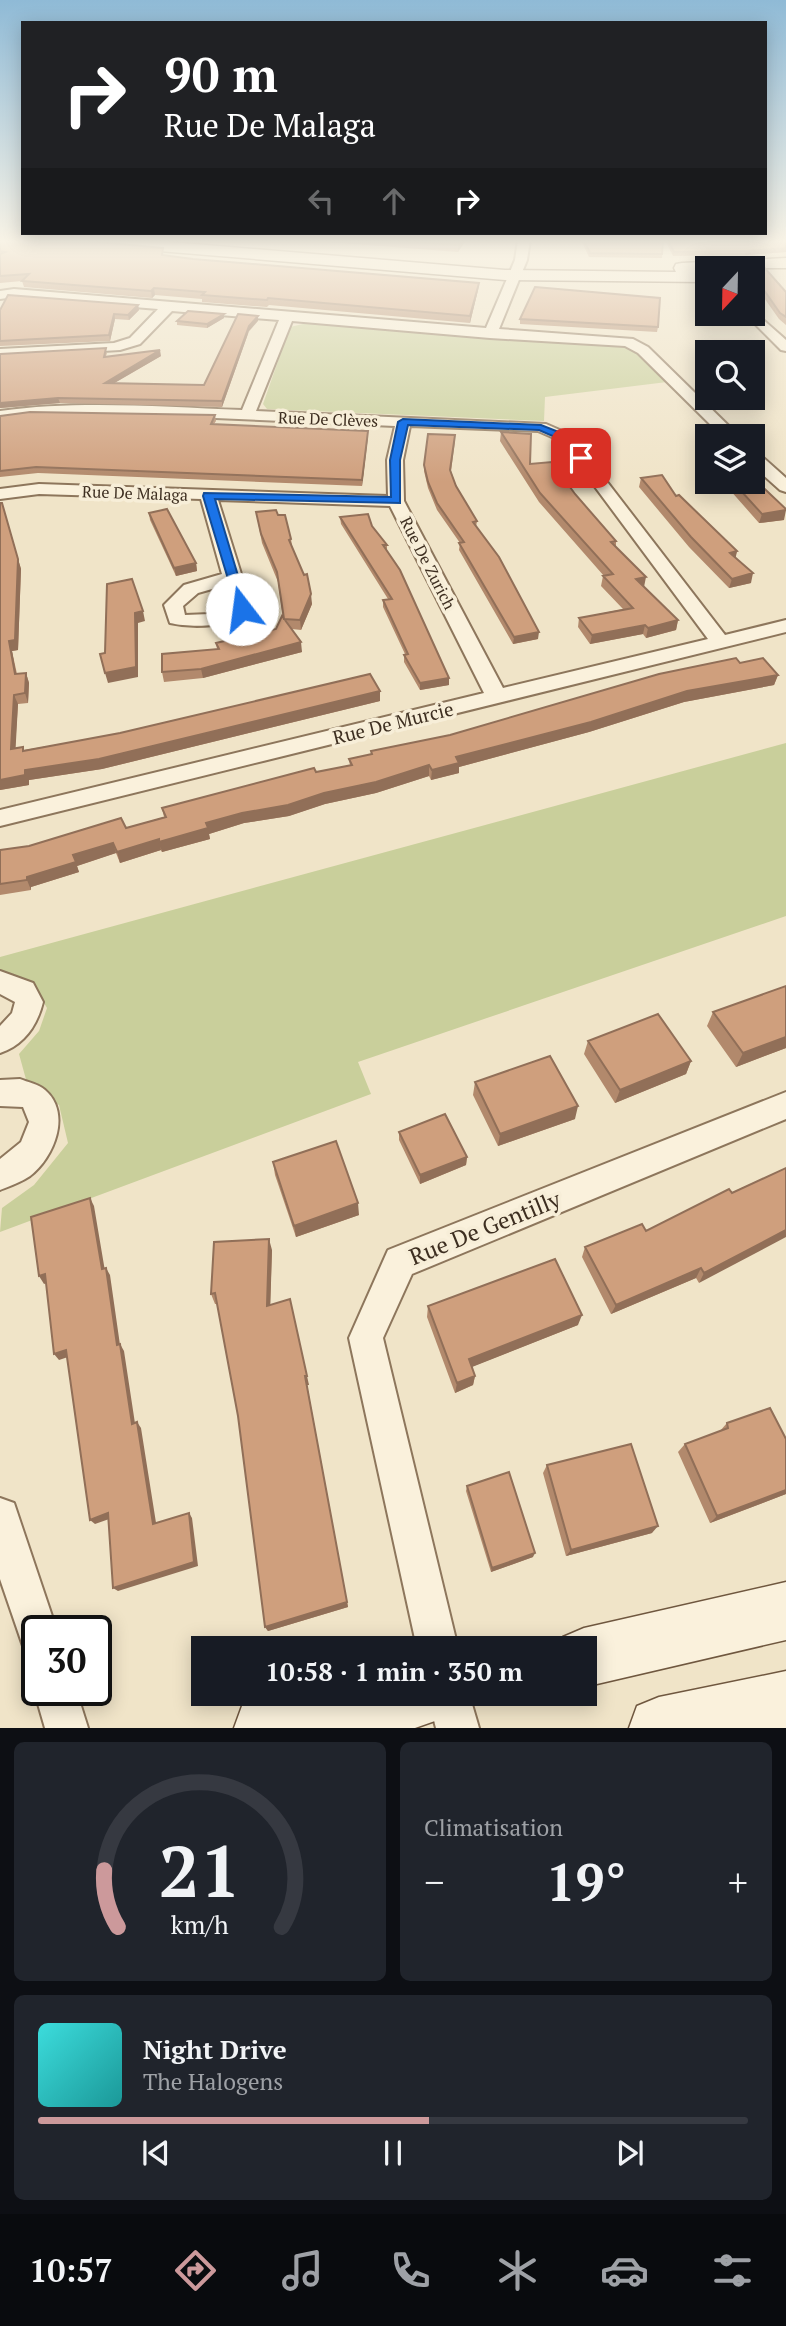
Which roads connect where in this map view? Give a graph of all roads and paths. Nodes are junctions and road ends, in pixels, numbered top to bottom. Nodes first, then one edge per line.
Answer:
1 (155, 321) edge
2 (286, 321) edge
3 (330, 321) edge
4 (496, 321) edge
5 (764, 326) edge
6 (490, 334) junction
7 (786, 347) edge
8 (0, 353) edge
9 (0, 415) edge
10 (247, 416) junction
11 (403, 422) junction
12 (719, 424) edge
13 (765, 468) edge
14 (786, 487) edge
15 (0, 494) edge
16 (208, 496) junction
17 (396, 501) junction
18 (234, 577) dead end
19 (786, 626) edge
20 (721, 643) junction
21 (497, 697) junction
22 (0, 818) edge
23 (0, 982) edge
24 (0, 1041) edge
25 (0, 1093) edge
26 (786, 1105) edge
27 (0, 1175) edge
28 (0, 1517) edge
29 (786, 1611) edge
30 (32, 1615) edge
31 (434, 1636) edge
32 (597, 1655) edge
33 (786, 1701) edge
34 (60, 1706) edge
35 (370, 1706) edge
36 (452, 1706) edge
37 (67, 1727) edge
38 (264, 1727) edge
39 (458, 1727) edge
40 (659, 1727) edge

1 - 8 street
2 - 10 street
3 - 6 street
4 - 6 street
5 - 7 street
6 - 12 street
9 - 10 street, Rue De Clèves
10 - 11 street, Rue De Clèves
11 - 17 street, Rue De Zurich
11 - 20 street, Rue De Clèves
13 - 14 street
15 - 16 street, Rue De Malaga
16 - 17 street, Rue De Malaga
16 - 18 street
17 - 21 street, Rue De Zurich
19 - 20 street, Rue De Murcie
20 - 21 street, Rue De Murcie
21 - 22 street, Rue De Murcie
23 - 24 street
25 - 27 street
26 - 31 street, Rue De Gentilly
28 - 30 street
29 - 32 main road
33 - 40 main road
34 - 37 street
35 - 38 main road
36 - 39 street

